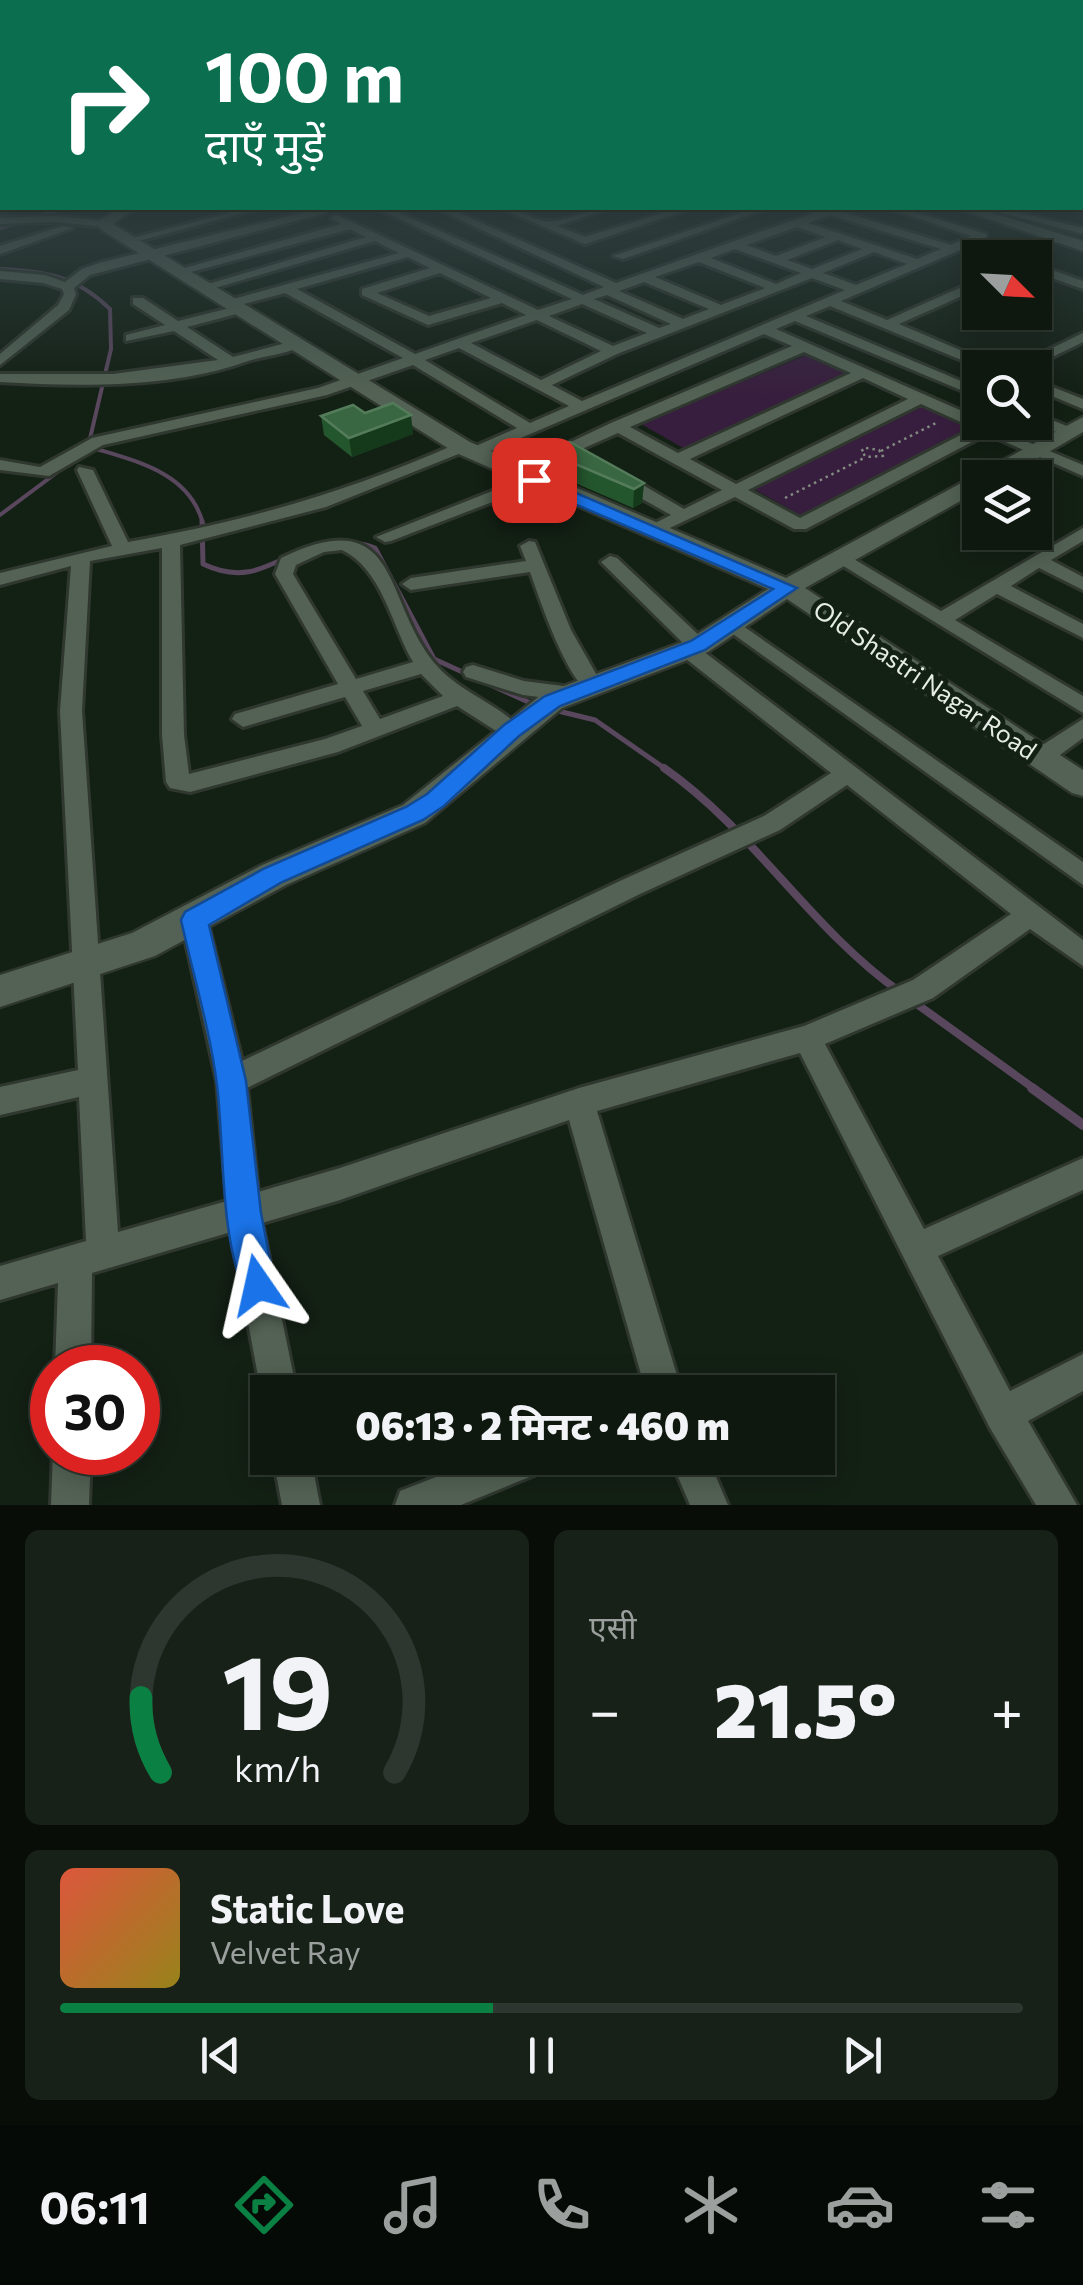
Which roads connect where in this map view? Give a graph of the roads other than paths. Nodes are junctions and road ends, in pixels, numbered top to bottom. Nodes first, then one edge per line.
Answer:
1 (140, 257) edge
2 (159, 257) edge
3 (231, 257) edge
4 (308, 257) edge
5 (395, 257) edge
6 (419, 257) edge
7 (490, 257) edge
8 (545, 257) edge
9 (622, 257) edge
10 (768, 257) edge
11 (782, 257) edge
12 (851, 257) edge
13 (900, 257) edge
14 (935, 257) edge
15 (702, 258) joint
16 (775, 260) junction
17 (682, 264) junction
18 (920, 264) junction
19 (442, 268) junction
20 (180, 271) junction
21 (662, 272) junction
22 (812, 274) junction
23 (1052, 274) edge
24 (0, 275) edge
25 (29, 276) junction
26 (646, 278) junction
27 (73, 282) junction
28 (1083, 285) edge
29 (204, 286) junction
30 (286, 288) junction
31 (776, 288) junction
32 (613, 289) junction
33 (859, 291) junction
34 (962, 292) edge
35 (0, 296) edge
36 (756, 296) junction
37 (504, 298) junction
38 (583, 300) junction
39 (138, 301) dead end
40 (832, 302) junction
41 (235, 306) junction
42 (720, 309) junction
43 (539, 315) junction
44 (798, 317) junction
45 (683, 324) junction
46 (888, 324) junction
47 (176, 326) junction
48 (767, 330) junction
49 (658, 334) junction
50 (1083, 336) edge
51 (131, 338) dead end
52 (297, 344) junction
53 (462, 344) junction
54 (805, 346) junction
55 (612, 351) junction
56 (1052, 351) edge
57 (962, 354) edge
58 (628, 359) dead end
59 (0, 360) edge
60 (416, 360) junction
61 (233, 363) junction
62 (643, 367) dead end
63 (866, 372) junction
64 (658, 375) junction
65 (0, 378) edge
66 (355, 382) junction
67 (541, 385) junction
68 (962, 386) edge
69 (1052, 391) edge
70 (922, 398) junction
71 (1083, 404) edge
72 (582, 407) junction
73 (962, 416) edge
74 (616, 426) junction
75 (1075, 428) edge
76 (529, 430) junction
77 (965, 440) edge
78 (1015, 440) edge
79 (567, 449) junction
80 (467, 450) junction
81 (1037, 450) junction
82 (584, 458) edge
83 (676, 460) junction
84 (1019, 460) edge
85 (0, 465) edge
86 (600, 468) edge
87 (85, 470) dead end
88 (1083, 471) edge
89 (524, 476) junction
90 (732, 491) junction
91 (962, 492) edge
92 (684, 516) junction
93 (652, 532) junction
94 (1083, 533) edge
95 (385, 536) dead end
96 (176, 538) junction
97 (122, 548) junction
98 (81, 558) junction
99 (841, 558) junction
100 (1037, 560) junction
101 (610, 562) dead end
102 (0, 579) edge
103 (411, 584) dead end
104 (1083, 584) edge
105 (997, 586) junction
106 (788, 588) junction
107 (941, 620) junction
108 (733, 625) junction
109 (1083, 632) edge
110 (693, 648) junction
111 (425, 666) junction
112 (472, 672) dead end
113 (351, 688) junction
114 (572, 694) junction
115 (460, 697) junction
116 (1083, 706) edge
117 (243, 719) dead end
118 (516, 726) junction
119 (1083, 726) edge
120 (374, 728) junction
121 (1041, 757) junction
122 (848, 774) junction
123 (1083, 785) edge
124 (1083, 875) edge
125 (1030, 915) junction
126 (194, 920) junction
127 (1083, 955) edge
128 (86, 963) junction
129 (0, 991) edge
130 (807, 1038) junction
131 (92, 1080) junction
132 (232, 1081) junction
133 (0, 1101) edge
134 (579, 1102) junction
135 (1083, 1174) edge
136 (244, 1213) junction
137 (919, 1248) junction
138 (90, 1255) junction
139 (0, 1283) edge
140 (77, 1345) edge
141 (1083, 1372) edge
142 (276, 1375) edge
143 (659, 1375) edge
144 (1003, 1415) junction
145 (71, 1475) edge
146 (295, 1475) edge
147 (489, 1475) edge
148 (696, 1475) edge
149 (70, 1505) edge
150 (301, 1505) edge
151 (414, 1505) edge
152 (709, 1505) edge
153 (1058, 1505) edge

1 - 27 street
2 - 20 street, Old Shastri Nagar Road
3 - 20 street
4 - 29 street
5 - 30 street
6 - 19 street
7 - 38 street
8 - 32 street
9 - 21 street
10 - 16 street
11 - 16 street
12 - 22 street
13 - 18 street
14 - 18 street
15 - 17 street
15 - 31 street
16 - 22 street
17 - 21 street
17 - 36 street
18 - 33 street
19 - 37 street
19 - 37 street
20 - 29 street, Old Shastri Nagar Road
21 - 26 street
22 - 31 street
22 - 33 street
23 - 28 street
24 - 25 street
25 - 27 street
25 - 35 street
26 - 32 street
26 - 42 street
27 - 59 street
29 - 41 street, Old Shastri Nagar Road
30 - 41 street
30 - 60 street
31 - 36 street
32 - 38 street
32 - 45 street
33 - 40 street
34 - 46 street
36 - 42 street
37 - 43 street
38 - 43 street
38 - 49 street
39 - 47 street
40 - 44 street
40 - 46 street
41 - 47 street
41 - 52 street, Old Shastri Nagar Road
42 - 45 street
43 - 53 street
43 - 55 street
44 - 48 street
44 - 68 street
45 - 49 street
46 - 57 street
47 - 51 street
47 - 61 street
48 - 54 street
48 - 64 street
49 - 55 street
50 - 56 street
52 - 61 street
52 - 66 street, Old Shastri Nagar Road
53 - 60 street
53 - 67 street
54 - 63 street
54 - 74 street
55 - 58 street
55 - 67 street
60 - 66 street
60 - 76 street
61 - 65 street
62 - 64 street
63 - 70 street
63 - 83 street
64 - 72 street
66 - 80 street, Old Shastri Nagar Road
66 - 85 street
67 - 72 street
69 - 71 street
70 - 73 street
70 - 90 street
72 - 76 street
74 - 79 street
74 - 83 street
75 - 81 street
76 - 80 street
77 - 90 street
78 - 81 street
79 - 82 street
79 - 89 street
80 - 89 street, Old Shastri Nagar Road
80 - 96 street
81 - 84 street
81 - 88 street
83 - 90 street
86 - 92 street
87 - 97 street
89 - 93 street, Old Shastri Nagar Road
89 - 95 street
90 - 92 street
91 - 99 street
92 - 93 street
93 - 106 street, Old Shastri Nagar Road
94 - 100 street
96 - 97 street
96 - 120 street
97 - 98 street
98 - 102 street
98 - 128 street
99 - 106 street
99 - 107 street
100 - 104 street
100 - 105 street
101 - 110 street
103 - 114 street
105 - 107 street
105 - 109 street
106 - 108 street
106 - 121 street, Old Shastri Nagar Road
107 - 116 street
108 - 110 street
108 - 124 street
110 - 114 street
110 - 122 street
111 - 113 street
111 - 113 street
111 - 115 street
112 - 114 street
113 - 117 street
113 - 120 street
114 - 118 street
115 - 118 street
115 - 120 street
118 - 126 street
119 - 121 street
121 - 123 street, Old Shastri Nagar Road
122 - 125 street
122 - 132 street
125 - 127 street
125 - 130 street
126 - 128 street
126 - 132 street
128 - 129 street
128 - 131 street
130 - 134 street
130 - 137 street
131 - 133 street
131 - 138 street
132 - 136 street
134 - 136 street
134 - 143 street
135 - 137 street
136 - 138 street
136 - 142 street
137 - 144 street
138 - 139 street
138 - 140 street
141 - 144 street
144 - 153 street
145 - 149 street
146 - 150 street
147 - 151 street
148 - 152 street

